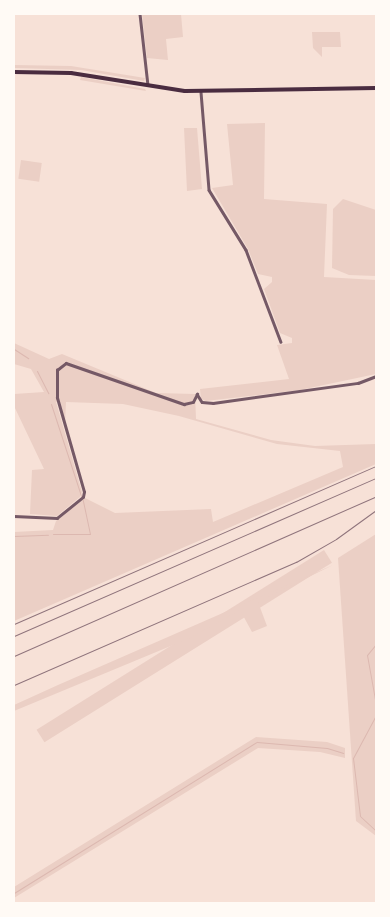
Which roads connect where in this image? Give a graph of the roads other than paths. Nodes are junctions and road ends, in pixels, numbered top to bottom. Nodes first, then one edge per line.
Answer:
1 (140, 14) edge
2 (14, 72) edge
3 (148, 86) junction
4 (376, 88) edge
5 (201, 92) junction
6 (281, 342) dead end
7 (376, 376) edge
8 (14, 516) edge

1 - 3 street
2 - 3 main road
3 - 5 main road
4 - 5 main road
5 - 6 street
7 - 8 street

